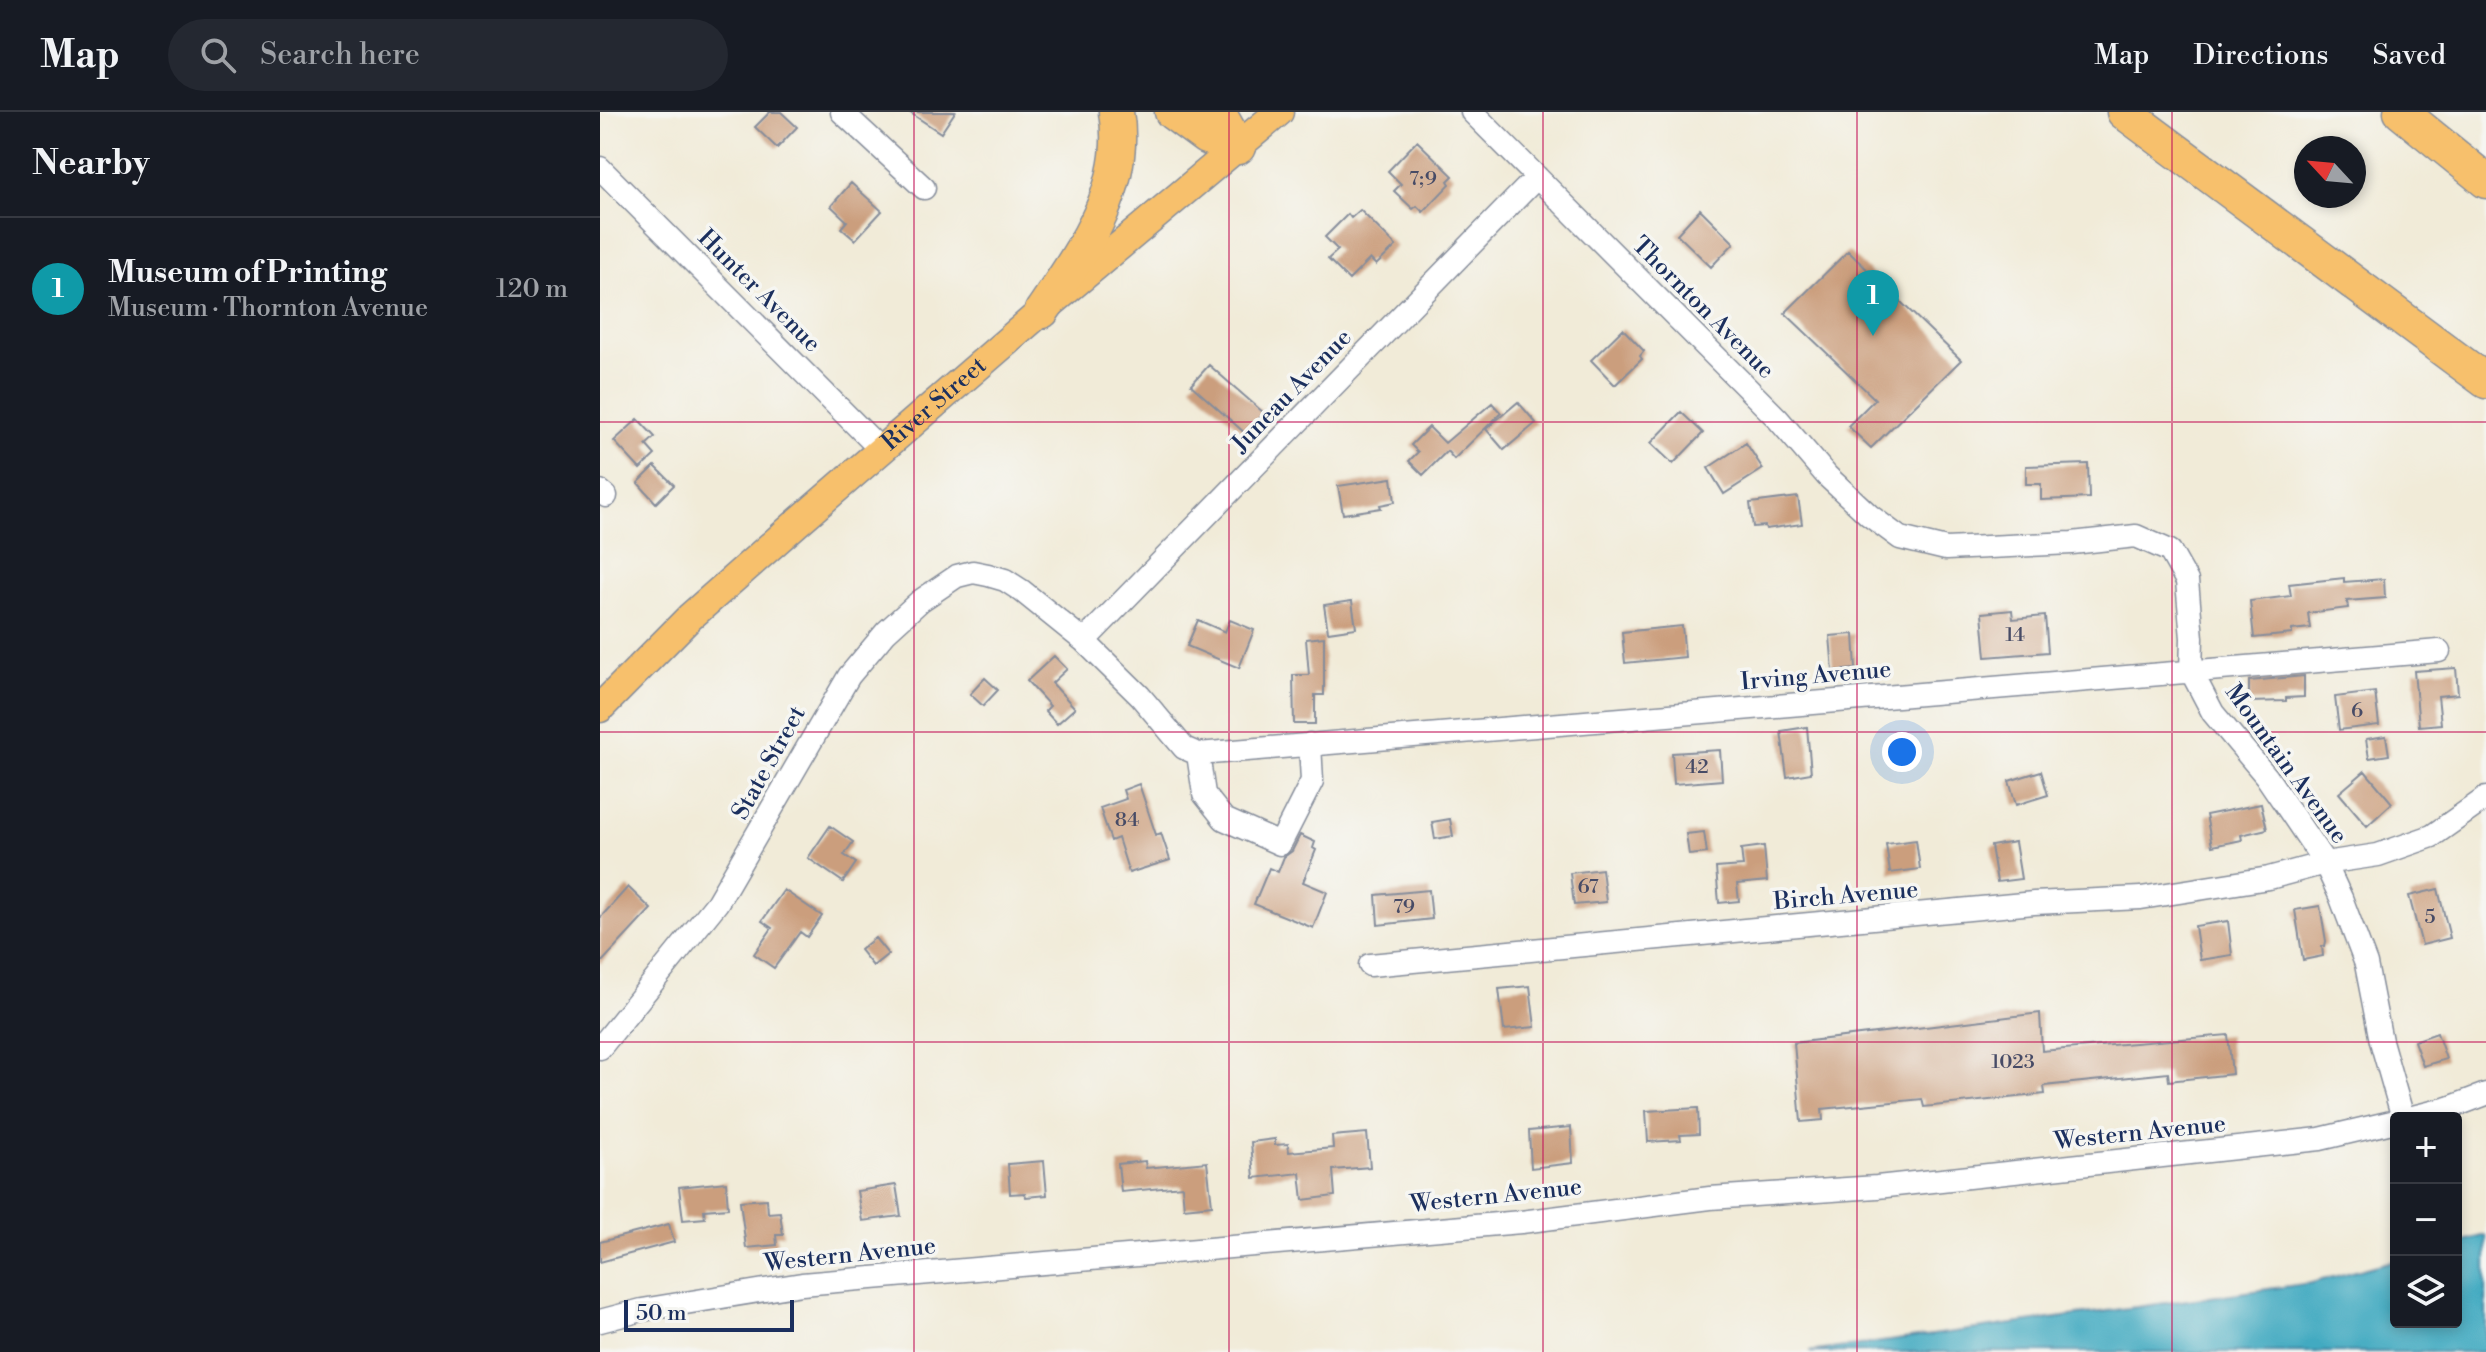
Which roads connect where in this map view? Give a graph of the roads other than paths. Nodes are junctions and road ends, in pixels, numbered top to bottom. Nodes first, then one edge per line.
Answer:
1 (842, 112) edge
2 (1116, 112) edge
3 (1172, 112) edge
4 (1218, 112) edge
5 (1279, 112) edge
6 (1472, 112) edge
7 (2124, 112) edge
8 (2401, 112) edge
9 (1238, 147) junction
10 (600, 168) edge
11 (1537, 177) junction
12 (2486, 181) edge
13 (924, 188) dead end
14 (1042, 311) junction
15 (2486, 381) edge
16 (881, 450) junction
17 (1084, 641) junction
18 (2439, 651) dead end
19 (2191, 671) junction
20 (600, 708) edge
21 (1310, 744) junction
22 (1198, 754) junction
23 (2486, 798) edge
24 (2325, 863) junction
25 (1370, 965) dead end
26 (600, 1048) edge
27 (2486, 1094) edge
28 (2404, 1112) edge
29 (2432, 1112) edge
30 (2390, 1122) edge
31 (600, 1321) edge

1 - 13 street
2 - 14 highway
3 - 9 highway
4 - 9 highway
5 - 9 main road, River Street
6 - 11 street, Thornton Avenue
7 - 15 highway
8 - 12 highway
9 - 14 main road, River Street
10 - 16 street, Hunter Avenue
11 - 17 street, Juneau Avenue
11 - 19 street, Thornton Avenue
14 - 16 main road, River Street
16 - 20 main road, River Street
17 - 22 street, State Street
17 - 26 street, State Street
18 - 19 street, Irving Avenue
19 - 21 street, Irving Avenue
19 - 24 street, Mountain Avenue
21 - 22 street, Irving Avenue
21 - 22 street
23 - 24 street, Birch Avenue
24 - 25 street, Birch Avenue
24 - 28 street, Mountain Avenue
27 - 29 street
30 - 31 street, Western Avenue

